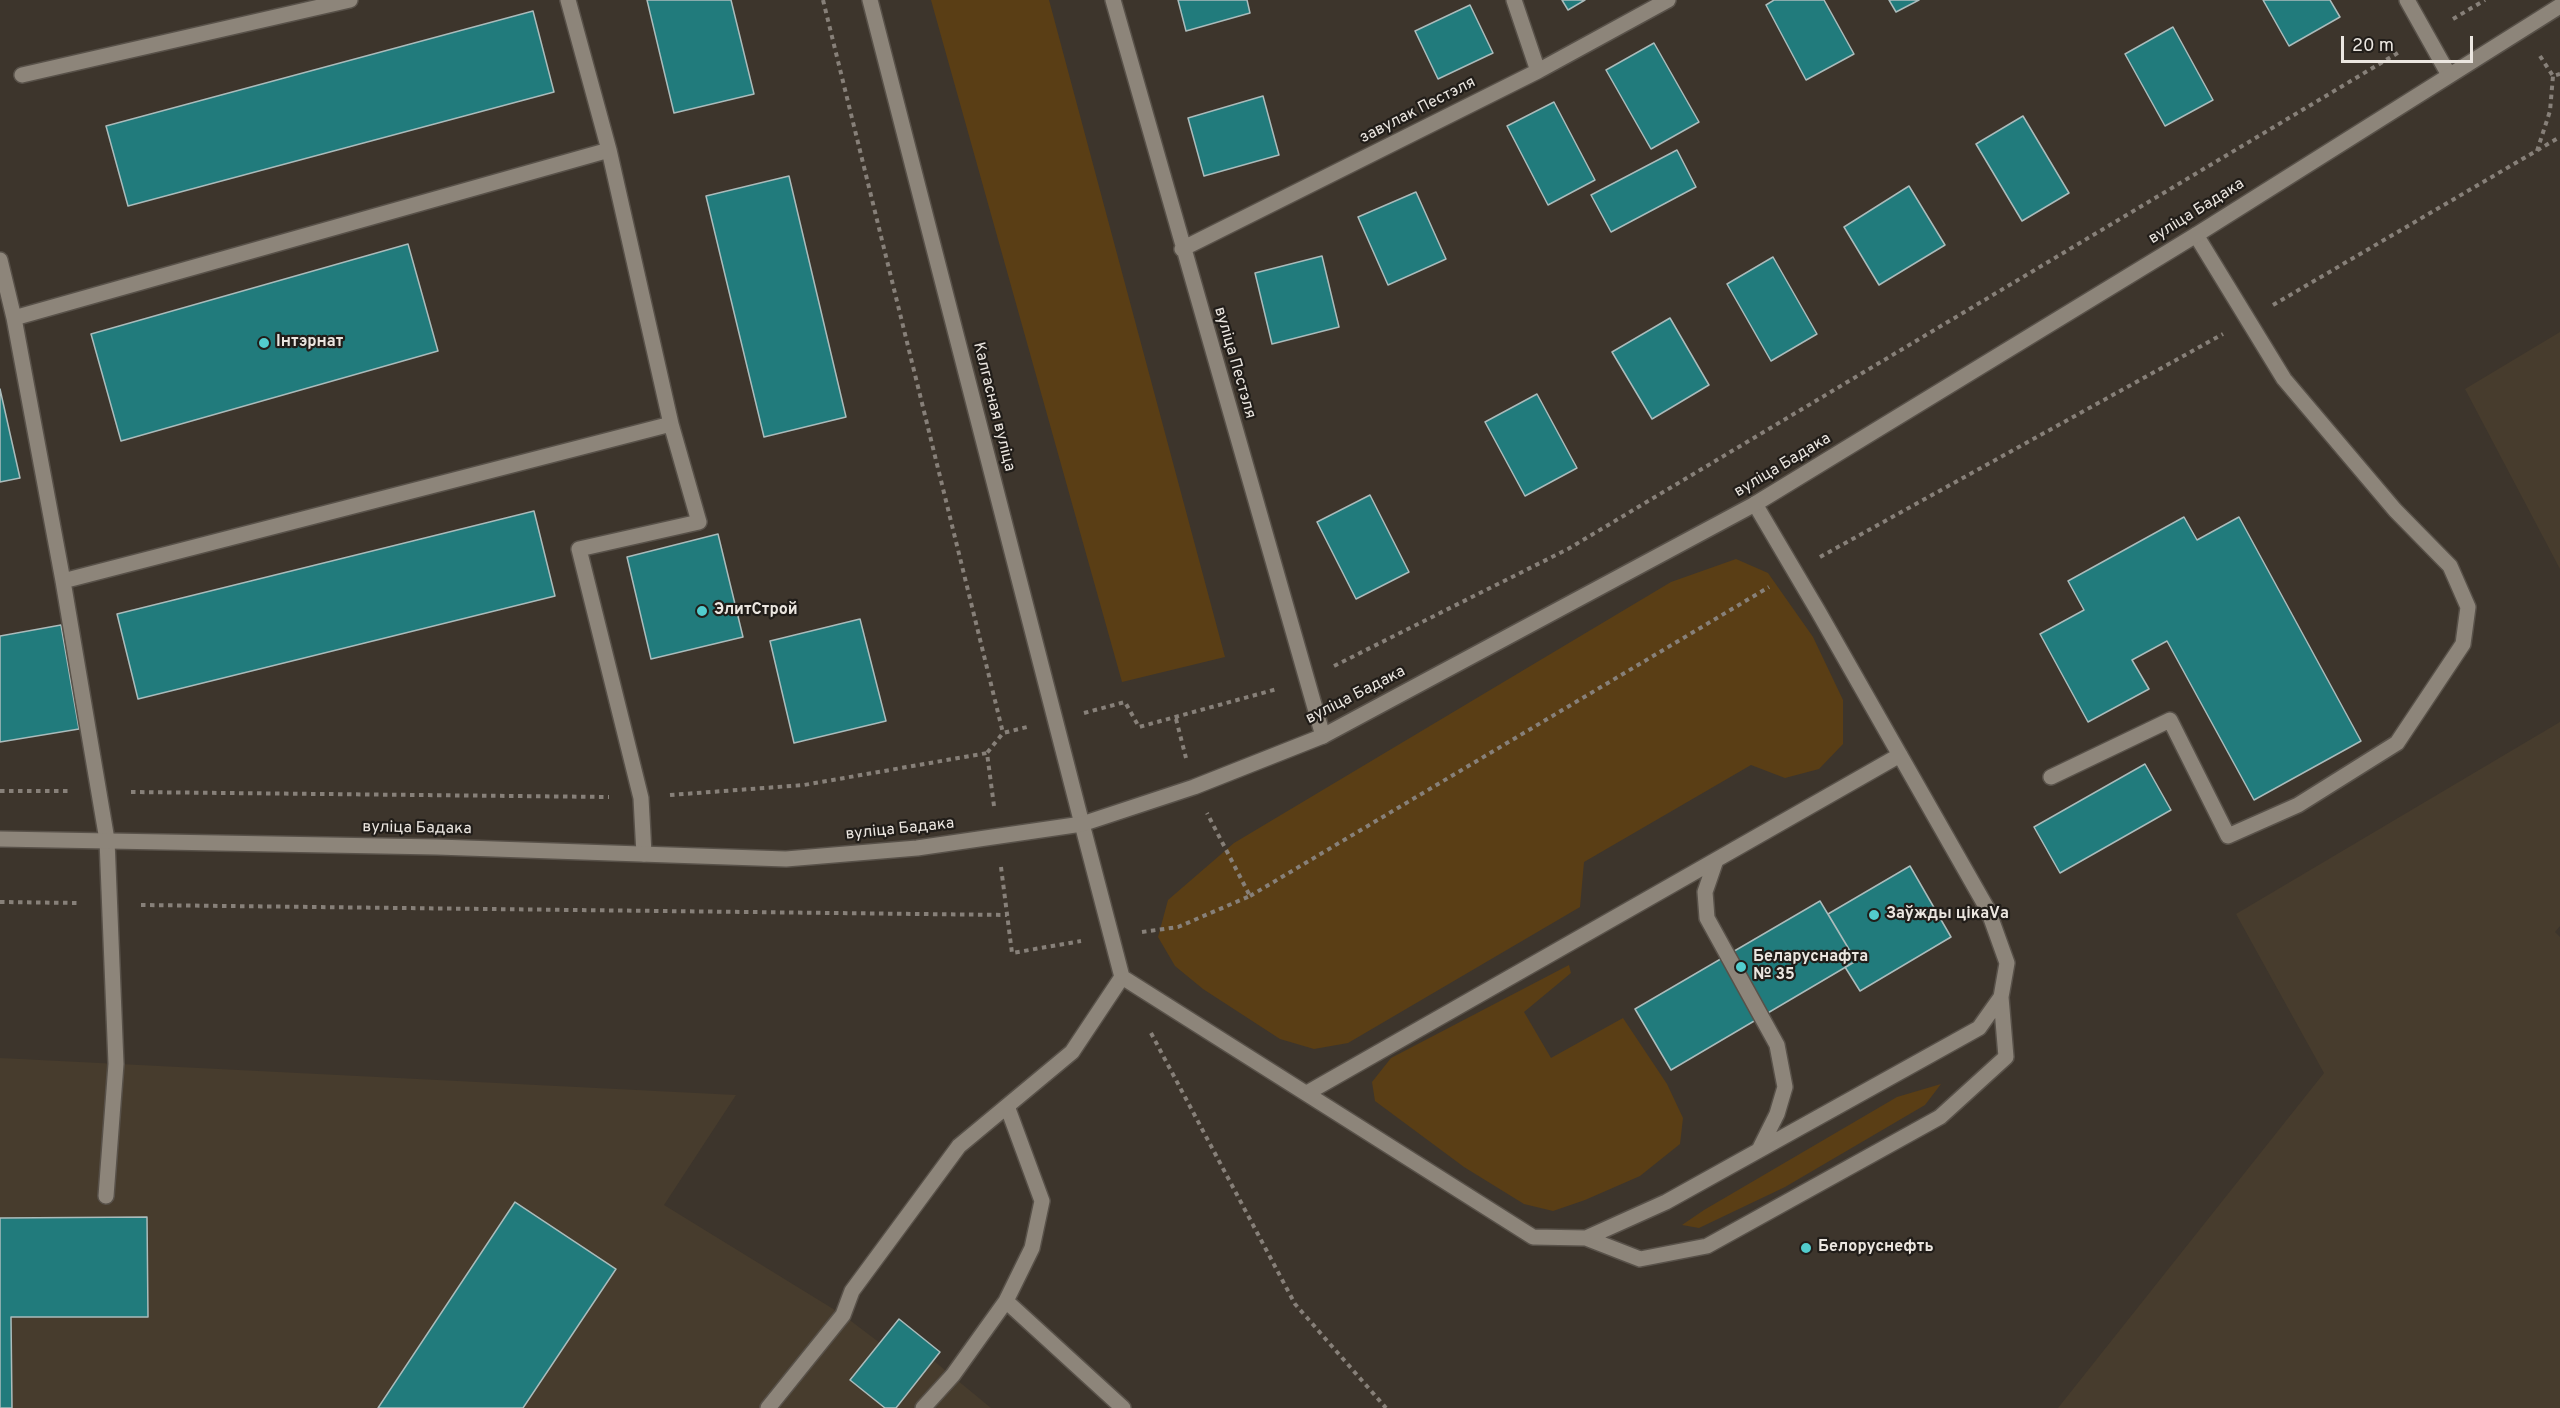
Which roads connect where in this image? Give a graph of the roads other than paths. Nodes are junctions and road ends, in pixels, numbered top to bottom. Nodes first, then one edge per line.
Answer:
1 (350, 0) edge
2 (568, 0) edge
3 (870, 0) edge
4 (1113, 0) edge
5 (1514, 0) edge
6 (1668, 0) edge
7 (2407, 0) edge
8 (2560, 6) edge
9 (1538, 71) junction
10 (22, 75) dead end
11 (2450, 75) junction
12 (609, 150) junction
13 (2196, 235) junction
14 (1182, 249) junction
15 (0, 260) edge
16 (14, 318) junction
17 (671, 424) junction
18 (1755, 504) junction
19 (63, 581) junction
20 (1323, 736) junction
21 (1900, 755) junction
22 (2051, 777) dead end
23 (1082, 824) junction
24 (0, 839) edge
25 (107, 840) junction
26 (644, 854) junction
27 (1716, 860) junction
28 (1122, 977) junction
29 (2001, 997) junction
30 (1307, 1093) junction
31 (1007, 1106) junction
32 (1759, 1150) junction
33 (106, 1196) dead end
34 (1586, 1238) junction
35 (1006, 1301) junction
36 (768, 1408) edge
37 (923, 1408) edge
38 (1123, 1408) edge

1 - 10 main road
2 - 12 main road
3 - 23 main road, Калгасная вуліца
4 - 14 main road, вуліца Пестэля
5 - 9 main road
6 - 9 main road, завулак Пестэля
7 - 11 main road
8 - 11 main road, вуліца Бадака
9 - 14 main road, завулак Пестэля
11 - 13 main road, вуліца Бадака
12 - 16 main road
12 - 17 main road
13 - 18 main road, вуліца Бадака
13 - 22 main road
14 - 20 main road, вуліца Пестэля
15 - 16 main road
16 - 19 main road
17 - 19 main road
17 - 26 main road
18 - 20 main road, вуліца Бадака
18 - 21 main road
19 - 25 main road
20 - 23 main road, вуліца Бадака
21 - 27 main road
21 - 29 main road
23 - 26 main road, вуліца Бадака
23 - 28 main road, Калгасная вуліца
24 - 25 main road, вуліца Бадака
25 - 26 main road, вуліца Бадака
25 - 33 main road
27 - 30 main road
27 - 32 main road
28 - 30 main road
28 - 31 main road
29 - 32 main road
29 - 34 main road
30 - 34 main road
31 - 35 main road
31 - 36 main road
32 - 34 main road
35 - 37 main road
35 - 38 main road

